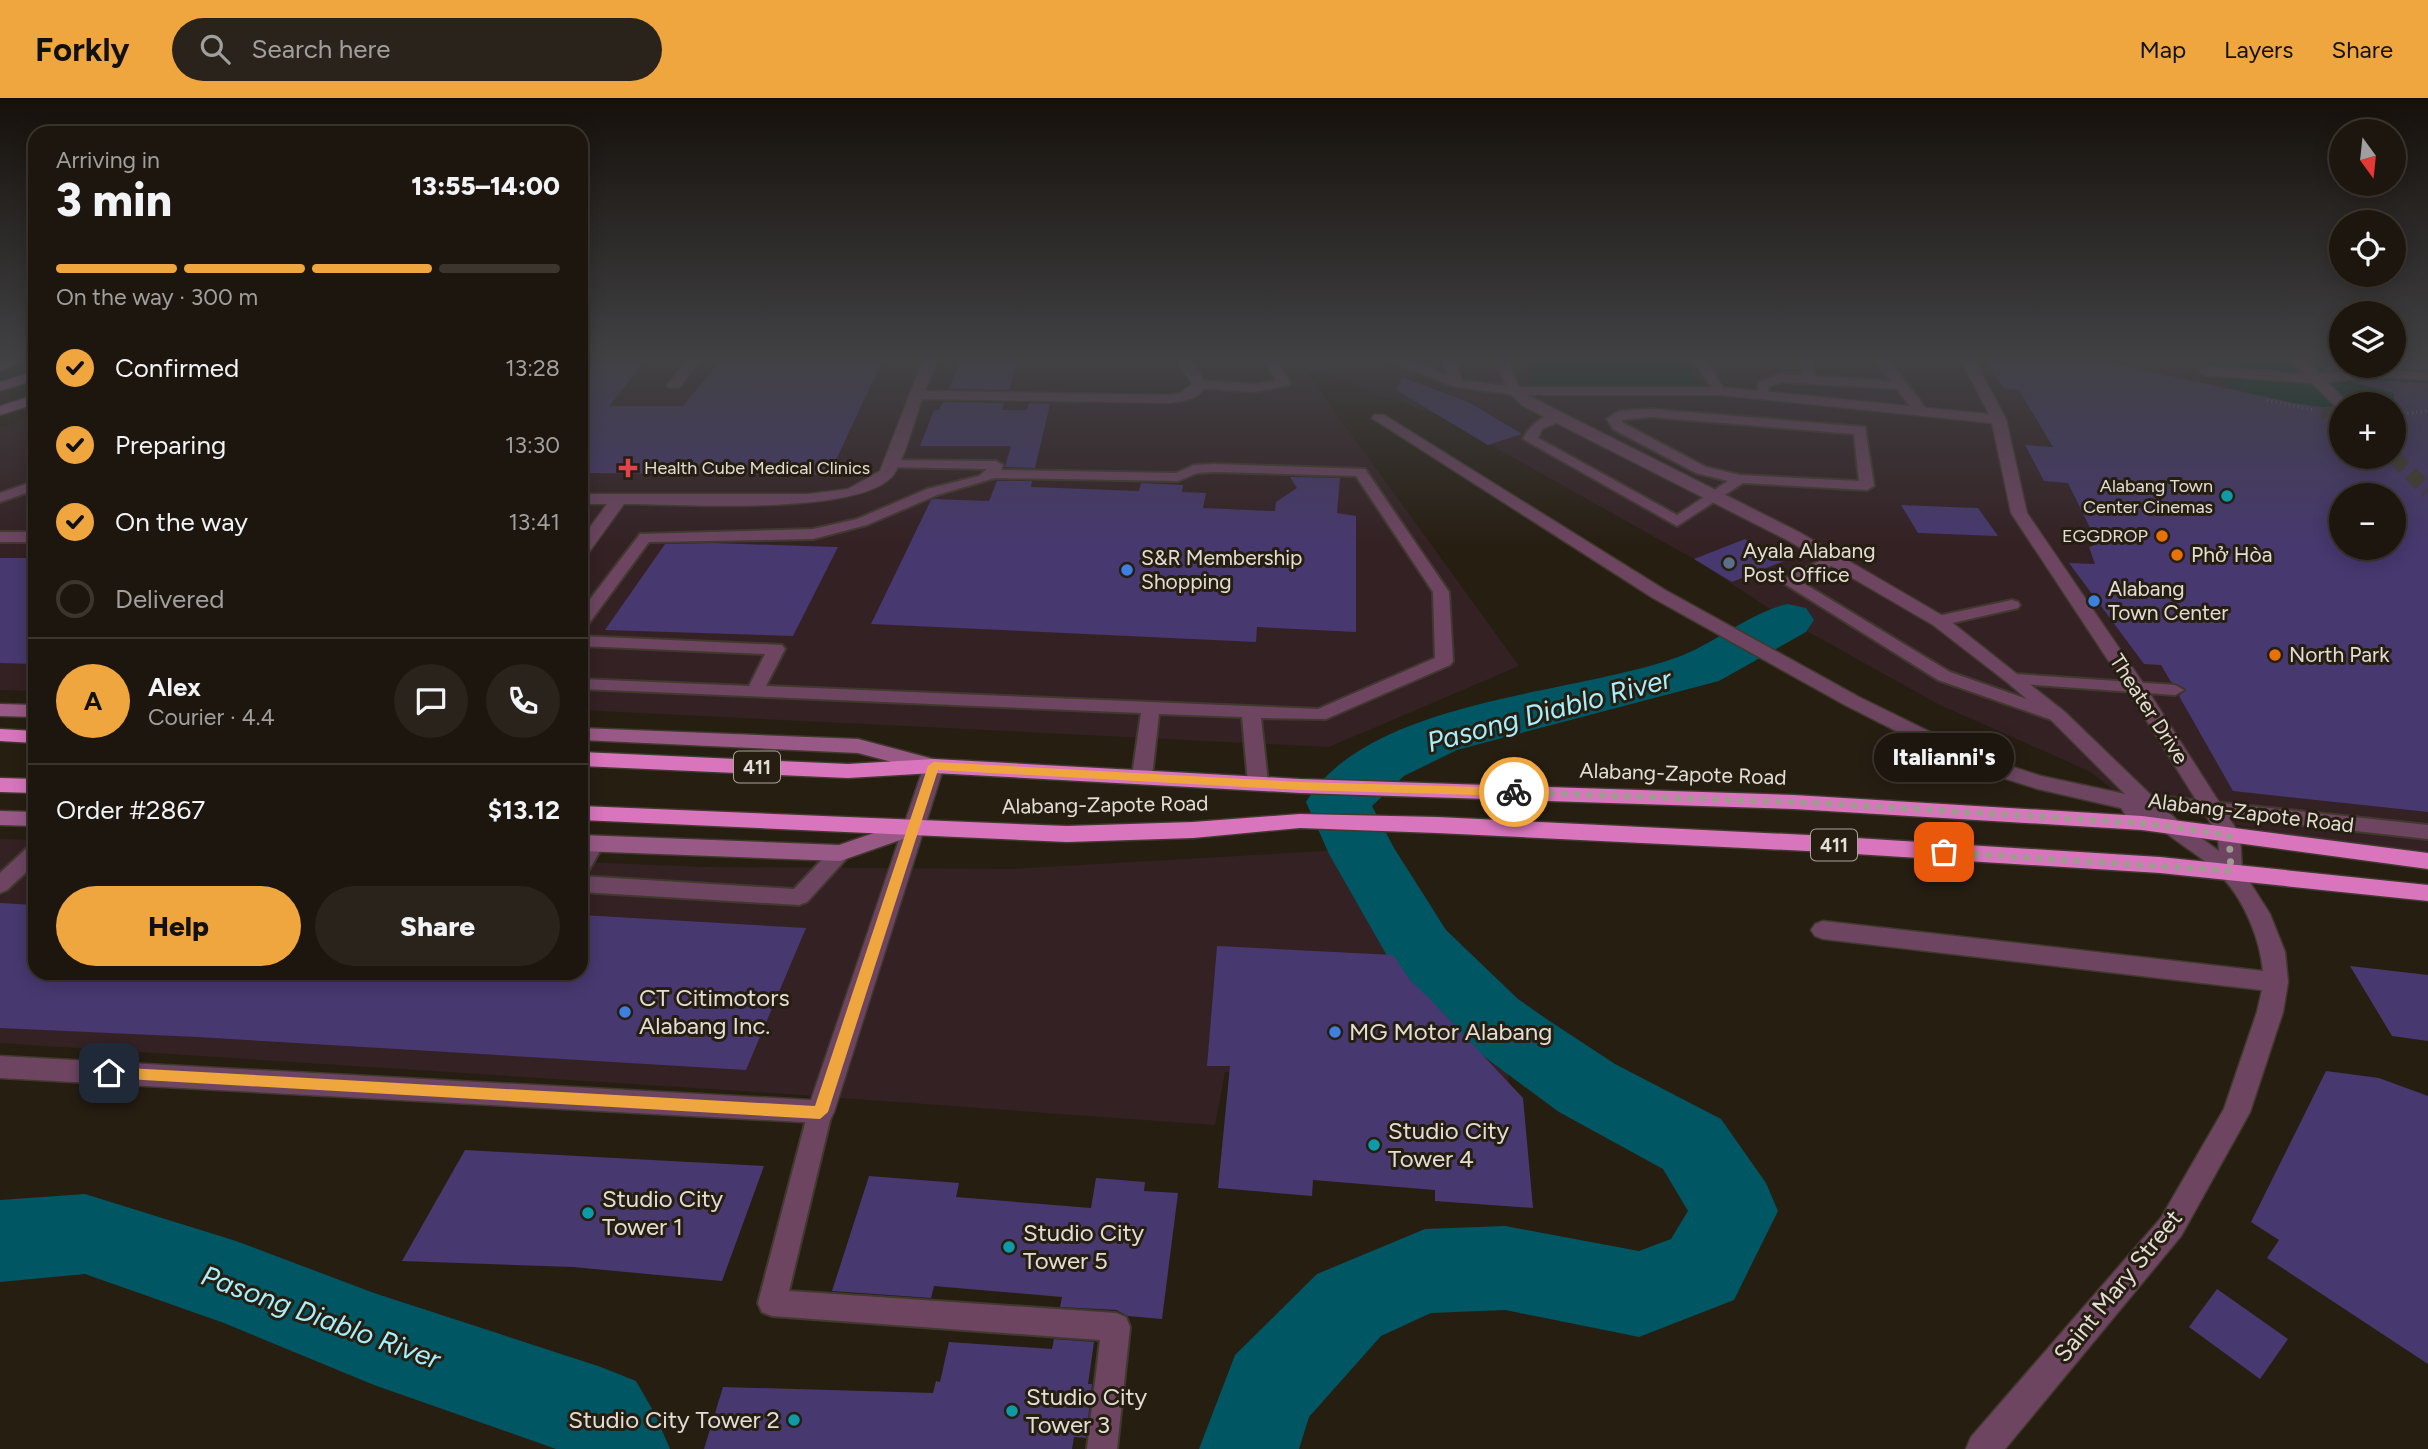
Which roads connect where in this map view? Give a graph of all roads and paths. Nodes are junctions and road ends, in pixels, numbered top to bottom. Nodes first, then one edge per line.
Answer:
1 (906, 420) edge
2 (1382, 420) edge
3 (1552, 420) edge
4 (1565, 420) edge
5 (1615, 420) edge
6 (1738, 420) edge
7 (1999, 420) edge
8 (891, 464) junction
9 (992, 474) junction
10 (1740, 480) junction
11 (28, 488) edge
12 (1717, 495) junction
13 (0, 498) edge
14 (619, 499) junction
15 (588, 500) edge
16 (0, 537) edge
17 (28, 537) edge
18 (588, 541) edge
19 (1833, 559) junction
20 (588, 594) edge
21 (601, 595) junction
22 (2012, 605) dead end
23 (588, 613) edge
24 (1939, 621) junction
25 (588, 641) edge
26 (2015, 680) junction
27 (588, 684) edge
28 (2135, 686) junction
29 (2175, 690) dead end
30 (755, 691) junction
31 (1151, 708) junction
32 (0, 710) edge
33 (28, 712) edge
34 (1251, 712) junction
35 (2058, 716) junction
36 (588, 734) edge
37 (0, 736) edge
38 (28, 737) edge
39 (588, 759) edge
40 (934, 766) junction
41 (1142, 776) junction
42 (1258, 783) junction
43 (0, 785) edge
44 (28, 786) edge
45 (2148, 802) junction
46 (2212, 807) junction
47 (588, 813) edge
48 (0, 818) edge
49 (28, 819) edge
50 (2142, 823) junction
51 (915, 827) junction
52 (2172, 828) junction
53 (2428, 832) edge
54 (2229, 835) junction
55 (588, 844) edge
56 (840, 853) junction
57 (28, 859) edge
58 (2428, 861) edge
59 (2231, 871) junction
60 (588, 884) edge
61 (0, 885) edge
62 (2428, 893) edge
63 (1823, 930) dead end
64 (2276, 982) junction
65 (0, 1067) edge
66 (820, 1112) junction
67 (1102, 1449) edge
68 (1983, 1449) edge

1 - 8 street
2 - 50 street
3 - 12 lane
4 - 12 street
5 - 10 lane
6 - 10 lane
7 - 28 street, Theater Drive
8 - 9 lane
8 - 14 street
9 - 21 lane
9 - 34 lane
10 - 12 lane
11 - 13 lane
12 - 19 street
14 - 15 street
14 - 18 street
16 - 17 lane
19 - 24 street
19 - 35 lane
20 - 21 lane
21 - 23 lane
22 - 24 lane
24 - 26 street
25 - 30 lane
26 - 28 lane
26 - 35 street
27 - 30 lane
28 - 29 lane
28 - 46 street, Theater Drive
30 - 31 lane
31 - 34 lane
31 - 41 lane
32 - 33 main road
34 - 42 lane
35 - 45 street
36 - 40 main road, Alabang-Zapote Road / 411
37 - 38 highway
39 - 40 highway, Alabang-Zapote Road / 411
40 - 41 highway, Alabang-Zapote Road / 411
40 - 51 street
41 - 42 highway, Alabang-Zapote Road / 411
42 - 50 highway, Alabang-Zapote Road / 411
43 - 44 highway
45 - 46 lane
45 - 52 street
46 - 53 lane
46 - 54 street, Theater Drive
47 - 51 highway, Alabang-Zapote Road / 411
48 - 49 main road
50 - 52 highway, Alabang-Zapote Road / 411
51 - 56 main road, Alabang-Zapote Road / 411
51 - 59 highway, Alabang-Zapote Road / 411
51 - 66 street
52 - 54 highway, Alabang-Zapote Road / 411
52 - 59 street
54 - 58 highway, Alabang-Zapote Road / 411
54 - 59 street, Saint Mary Street
55 - 56 main road, Alabang-Zapote Road / 411
56 - 60 lane
57 - 61 lane
59 - 62 highway, Alabang-Zapote Road / 411
59 - 64 street, Saint Mary Street
63 - 64 street
64 - 68 street, Saint Mary Street
65 - 66 street
66 - 67 lane

